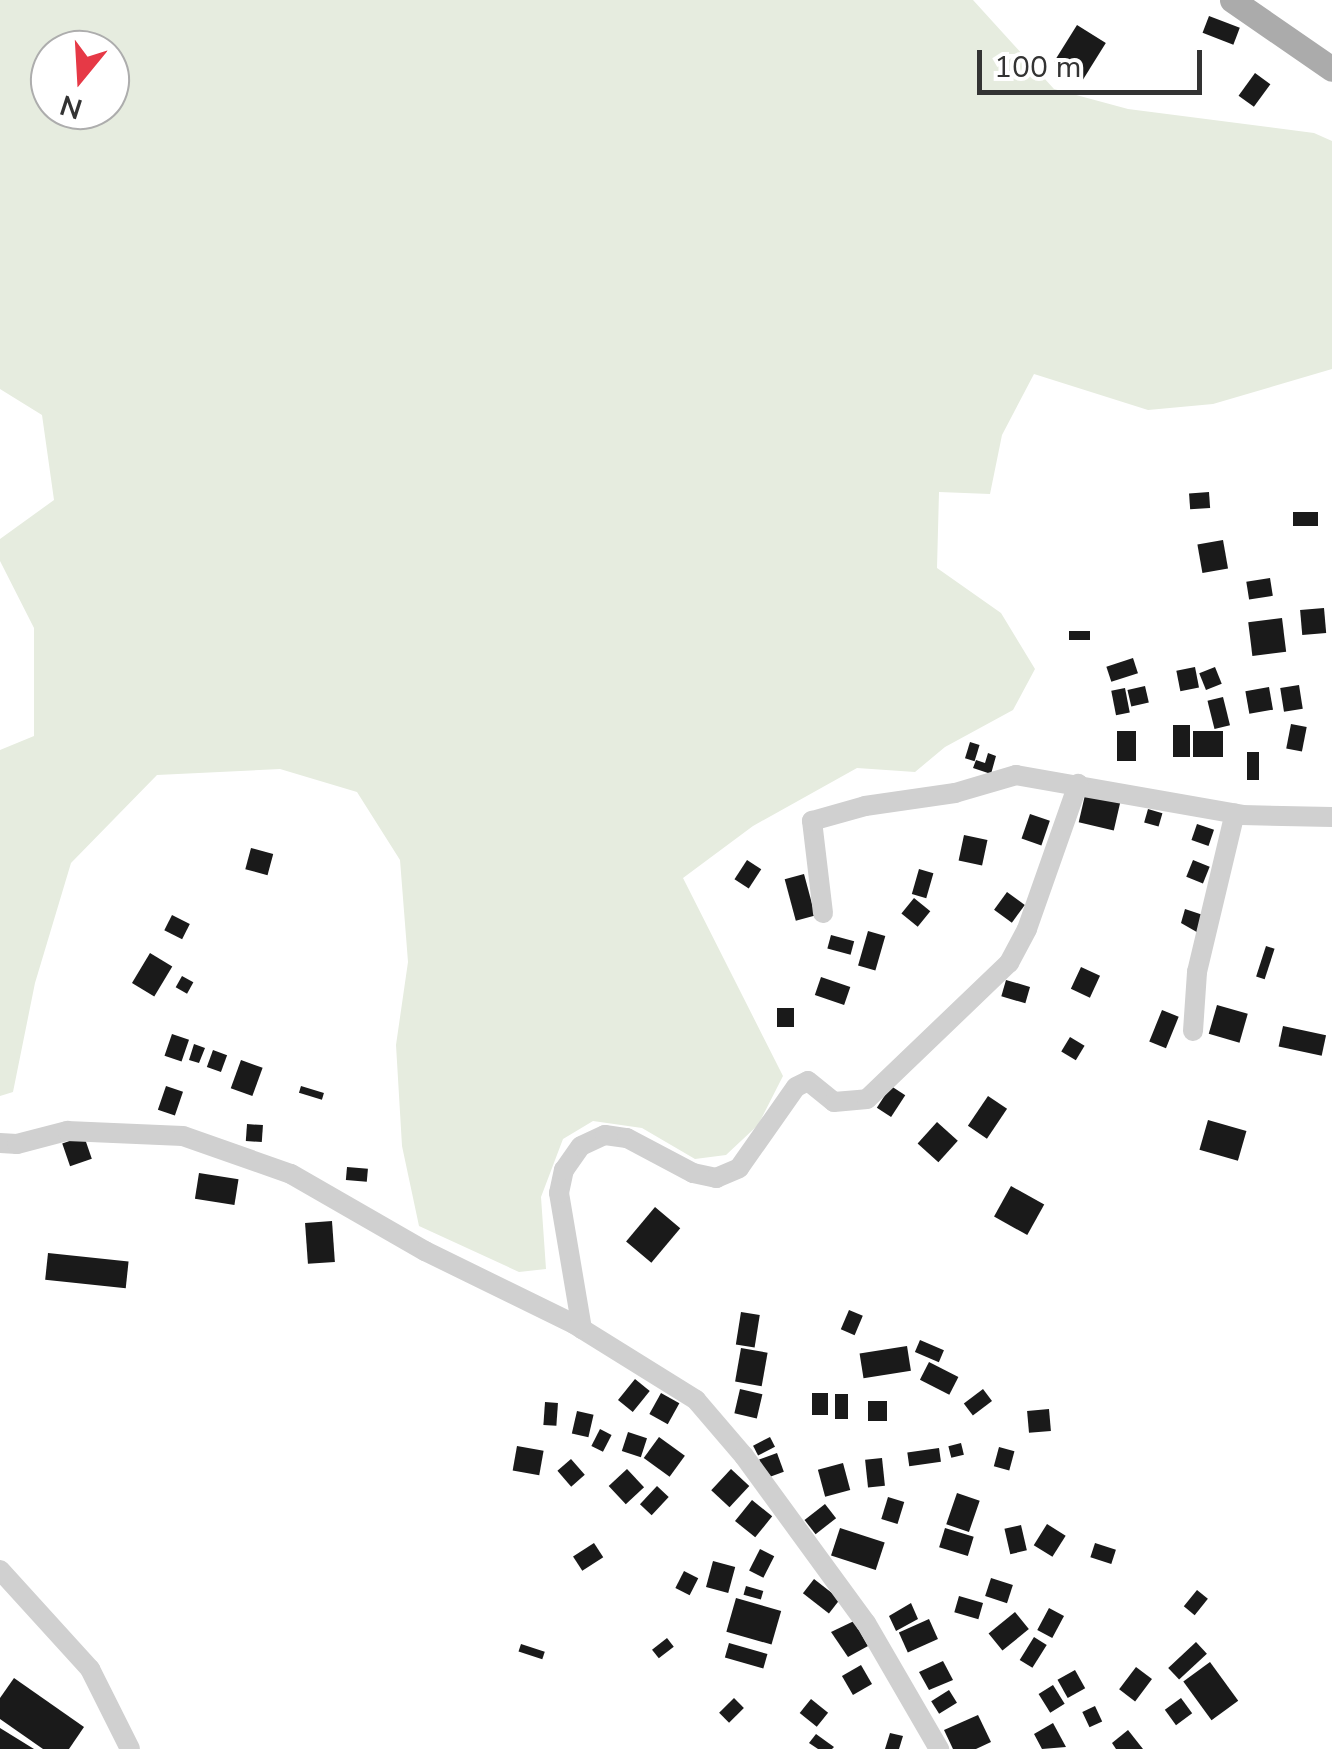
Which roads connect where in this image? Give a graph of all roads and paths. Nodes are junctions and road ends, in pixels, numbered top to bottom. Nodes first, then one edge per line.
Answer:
1 (1232, 0) edge
2 (1332, 69) edge
3 (1078, 784) junction
4 (1235, 813) junction
5 (1332, 817) edge
6 (823, 913) dead end
7 (1193, 1031) dead end
8 (0, 1142) edge
9 (582, 1329) junction
10 (0, 1570) edge
11 (130, 1749) edge
12 (938, 1749) edge

1 - 2 main road
3 - 4 street
3 - 6 street
3 - 9 street
4 - 5 street
4 - 7 street
8 - 9 street
9 - 12 street
10 - 11 street

